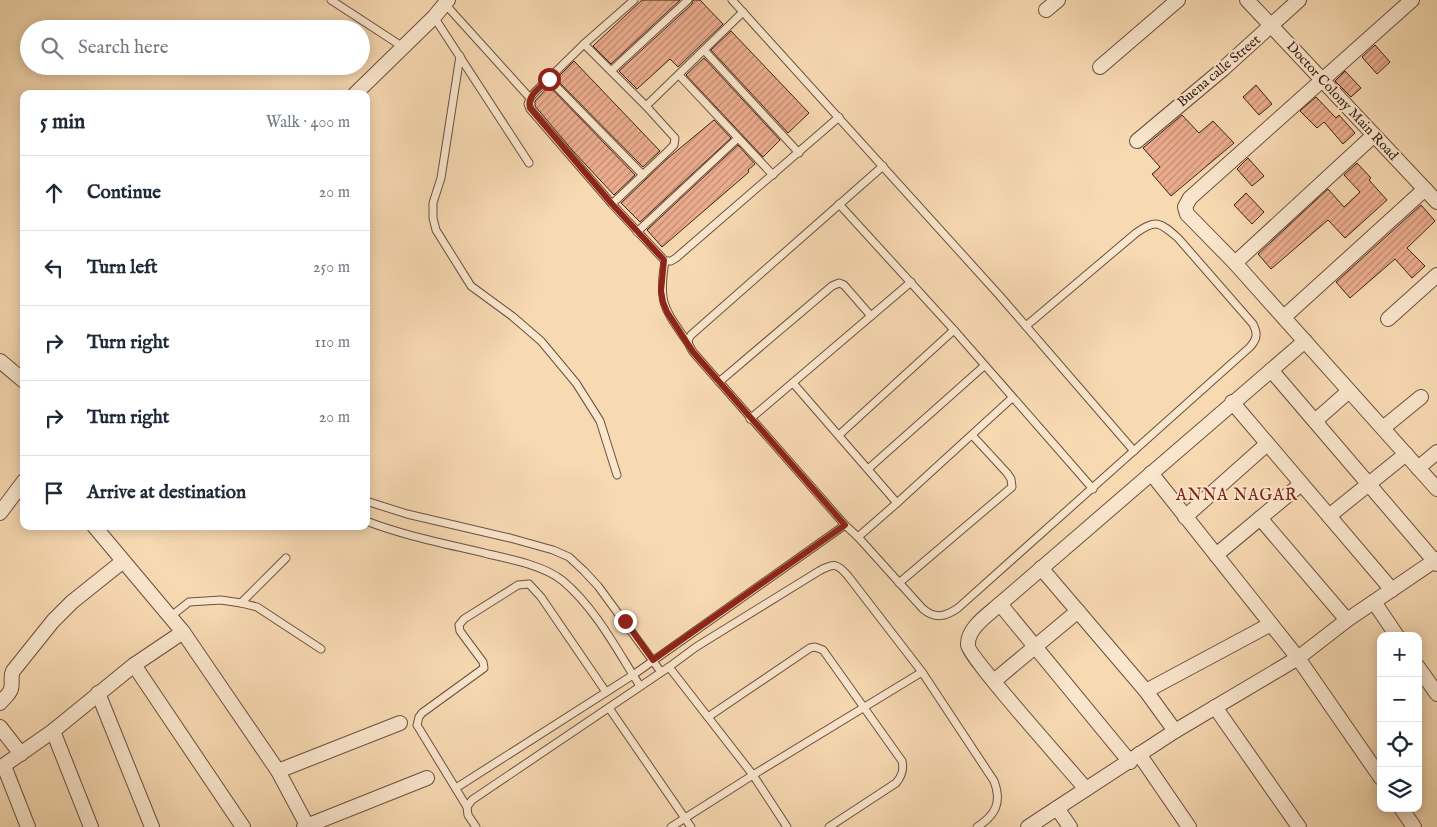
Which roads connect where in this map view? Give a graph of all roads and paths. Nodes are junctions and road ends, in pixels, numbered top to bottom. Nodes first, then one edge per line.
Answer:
1 (331, 0) edge
2 (634, 0) edge
3 (688, 0) edge
4 (732, 0) edge
5 (1058, 0) edge
6 (1178, 0) edge
7 (1247, 0) edge
8 (1299, 0) edge
9 (1412, 0) edge
10 (447, 2) edge
11 (1046, 10) dead end
12 (743, 12) junction
13 (434, 17) junction
14 (362, 20) edge
15 (370, 25) edge
16 (1271, 27) junction
17 (584, 44) junction
18 (403, 47) junction
19 (704, 50) junction
20 (460, 56) junction
21 (1100, 67) dead end
22 (611, 71) junction
23 (678, 75) junction
24 (549, 79) junction
25 (1322, 79) junction
26 (359, 90) edge
27 (530, 98) junction
28 (646, 106) junction
29 (839, 117) junction
30 (1374, 135) junction
31 (738, 138) junction
32 (1137, 141) dead end
33 (799, 153) junction
34 (529, 163) dead end
35 (883, 166) junction
36 (643, 175) junction
37 (773, 175) junction
38 (1425, 189) junction
39 (1437, 202) edge
40 (612, 204) junction
41 (840, 204) junction
42 (637, 232) junction
43 (664, 260) junction
44 (1235, 263) junction
45 (1437, 275) edge
46 (911, 282) junction
47 (871, 316) junction
48 (1284, 317) junction
49 (1388, 319) dead end
50 (1026, 326) junction
51 (954, 330) junction
52 (1305, 341) junction
53 (688, 344) junction
54 (0, 361) edge
55 (984, 366) junction
56 (1271, 370) junction
57 (20, 378) edge
58 (719, 382) junction
59 (793, 383) junction
60 (1349, 391) junction
61 (1421, 397) dead end
62 (1012, 398) junction
63 (1232, 402) junction
64 (750, 419) junction
65 (1314, 421) junction
66 (1383, 428) junction
67 (839, 435) junction
68 (972, 435) junction
69 (1268, 444) junction
70 (1134, 451) junction
71 (1437, 452) edge
72 (1406, 454) junction
73 (1418, 468) junction
74 (868, 469) junction
75 (1151, 473) junction
76 (617, 475) dead end
77 (1301, 484) junction
78 (1367, 484) junction
79 (20, 486) edge
80 (1093, 489) junction
81 (1437, 489) edge
82 (370, 502) edge
83 (898, 503) junction
84 (0, 513) edge
85 (1185, 516) junction
86 (1329, 516) junction
87 (1260, 518) junction
88 (370, 522) edge
89 (845, 525) junction
90 (97, 530) edge
91 (858, 537) junction
92 (1216, 555) junction
93 (286, 558) dead end
94 (1436, 561) edge
95 (122, 562) junction
96 (1042, 568) junction
97 (899, 583) junction
98 (1392, 590) junction
99 (1374, 602) junction
100 (241, 603) junction
101 (1000, 604) junction
102 (1078, 611) junction
103 (170, 617) junction
104 (1347, 620) junction
105 (1271, 624) junction
106 (183, 632) junction
107 (1394, 632) edge
108 (1036, 647) junction
109 (321, 648) dead end
110 (1298, 658) junction
111 (653, 660) junction
112 (134, 665) junction
113 (669, 667) junction
114 (661, 672) junction
115 (922, 672) junction
116 (1422, 672) edge
117 (633, 675) junction
118 (994, 681) junction
119 (640, 686) junction
120 (1146, 691) junction
121 (606, 692) junction
122 (98, 693) junction
123 (1437, 694) edge
124 (0, 703) edge
125 (864, 707) junction
126 (1215, 707) junction
127 (609, 708) junction
128 (708, 717) junction
129 (400, 724) dead end
130 (0, 727) edge
131 (53, 731) junction
132 (1175, 731) junction
133 (21, 754) junction
134 (1134, 758) junction
135 (2, 767) edge
136 (278, 771) junction
137 (1377, 772) edge
138 (753, 775) junction
139 (427, 778) dead end
140 (456, 788) junction
141 (1086, 789) junction
142 (467, 807) junction
143 (1057, 808) junction
144 (1404, 812) edge
145 (685, 818) junction
146 (28, 827) edge
147 (91, 827) edge
148 (152, 827) edge
149 (243, 827) edge
150 (306, 827) edge
151 (476, 827) edge
152 (671, 827) edge
153 (691, 827) edge
154 (787, 827) edge
155 (829, 827) edge
156 (977, 827) edge
157 (1028, 827) edge
158 (1070, 827) edge
159 (1190, 827) edge
160 (1299, 827) edge
161 (1414, 827) edge

1 - 14 lane
2 - 17 lane
3 - 22 lane
4 - 12 lane
5 - 11 street
6 - 21 street
7 - 16 street, Doctor Colony Main Road
8 - 16 street, Buena calle Street
9 - 25 street
10 - 13 street
10 - 27 lane
12 - 19 lane
12 - 29 lane
13 - 18 street
13 - 20 lane
15 - 18 lane
16 - 25 street, Doctor Colony Main Road
16 - 32 street, Buena calle Street
17 - 22 lane
17 - 24 lane
18 - 26 street
19 - 23 lane
19 - 33 lane
20 - 34 lane
20 - 76 lane
22 - 28 lane
23 - 28 lane
23 - 31 lane
24 - 27 lane
24 - 36 lane
25 - 30 street, Doctor Colony Main Road
25 - 44 street
27 - 40 lane
28 - 36 lane
29 - 33 lane
29 - 35 lane
30 - 38 street, Doctor Colony Main Road
30 - 44 street
31 - 37 lane
31 - 42 lane
33 - 37 lane
35 - 41 lane
35 - 50 lane
36 - 40 lane
37 - 43 lane
38 - 39 street, Doctor Colony Main Road
38 - 48 street
40 - 42 lane
41 - 46 lane
41 - 53 lane
42 - 43 lane
43 - 53 lane
44 - 48 street
45 - 49 street
46 - 47 lane
46 - 51 lane
47 - 58 lane
47 - 59 lane
48 - 52 street
50 - 70 lane
50 - 70 lane
51 - 55 lane
51 - 67 lane
52 - 56 street
52 - 60 street
53 - 58 lane
54 - 57 street
55 - 62 lane
55 - 74 lane
56 - 63 street
56 - 65 street
58 - 64 lane
59 - 64 lane
59 - 67 lane
60 - 65 street
60 - 66 street
61 - 66 street
62 - 68 lane
62 - 80 lane
63 - 69 street
63 - 75 street
64 - 89 lane
65 - 78 street
66 - 72 street
67 - 74 lane
68 - 83 lane
68 - 97 lane
69 - 77 street
69 - 85 street
70 - 80 lane
71 - 73 street
72 - 73 street
72 - 78 street
73 - 81 street
74 - 83 lane
75 - 85 street
75 - 96 street
77 - 86 street
77 - 87 street
78 - 86 street
78 - 94 street
79 - 84 street
80 - 97 lane
82 - 111 lane
83 - 91 lane
85 - 92 street
86 - 98 street
87 - 92 street
87 - 104 street
88 - 117 lane
89 - 91 lane
89 - 111 lane
90 - 95 street
91 - 97 lane
92 - 105 street
93 - 100 lane
94 - 98 street
95 - 103 street
95 - 124 street
96 - 101 street
96 - 102 street
98 - 99 street
99 - 104 street
99 - 107 street
100 - 103 lane
100 - 109 lane
101 - 108 street
101 - 118 street
102 - 108 street
102 - 120 street
103 - 106 street
104 - 110 street
105 - 110 street
105 - 120 street
106 - 112 street
106 - 136 street
108 - 118 street
108 - 134 street
110 - 126 street
110 - 137 street
111 - 114 lane
111 - 117 lane
112 - 122 street
112 - 149 street
113 - 114 lane
113 - 115 lane
113 - 128 lane
114 - 119 lane
115 - 125 lane
115 - 156 lane
116 - 123 street
117 - 119 lane
117 - 121 lane
118 - 141 street
119 - 127 lane
120 - 132 street
121 - 140 lane
121 - 140 lane
122 - 131 street
122 - 148 street
125 - 128 lane
125 - 138 lane
125 - 155 lane
126 - 132 street
126 - 160 street
127 - 142 lane
127 - 145 lane
128 - 138 lane
129 - 136 street
130 - 133 street
131 - 133 street
131 - 147 street
132 - 134 street
133 - 135 street
134 - 141 street
134 - 159 street
135 - 146 street
136 - 150 street
138 - 145 lane
138 - 154 lane
139 - 150 street
140 - 142 lane
141 - 143 street
142 - 151 lane
143 - 157 street
143 - 158 street
144 - 161 street
145 - 152 lane
145 - 153 lane

